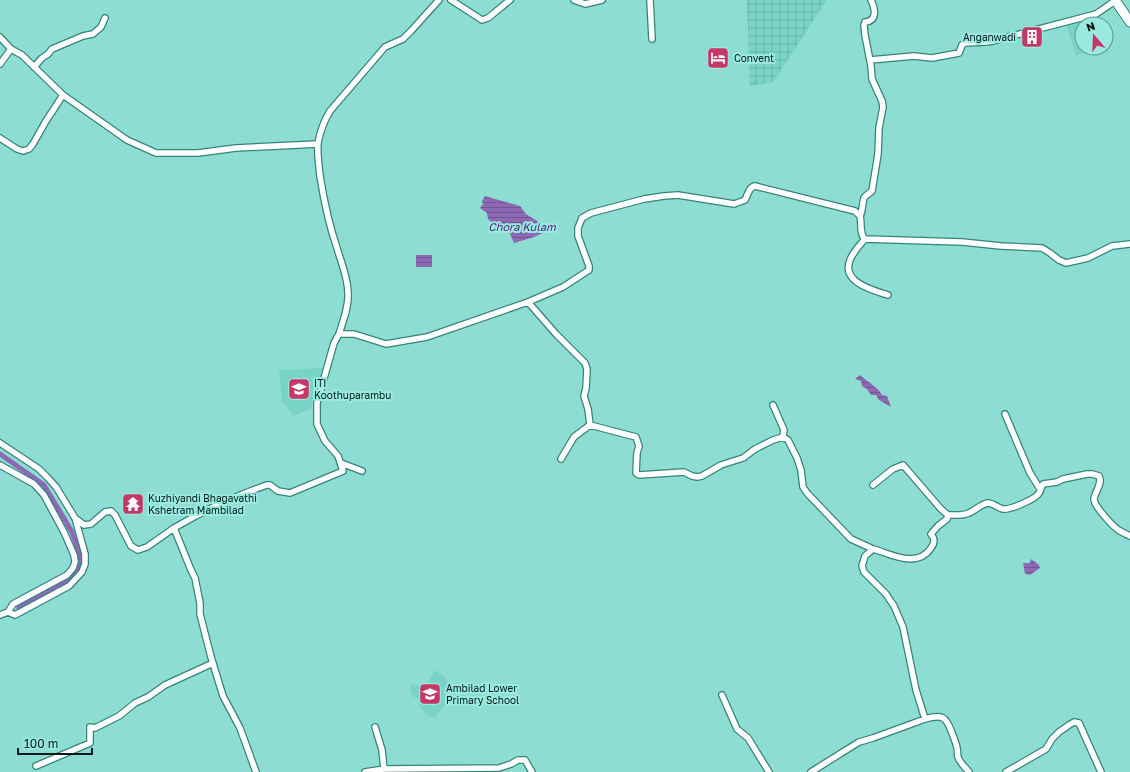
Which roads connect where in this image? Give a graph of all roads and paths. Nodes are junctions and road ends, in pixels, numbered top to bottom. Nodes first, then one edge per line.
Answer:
1 (439, 0) edge
2 (451, 0) edge
3 (510, 0) edge
4 (574, 0) edge
5 (602, 0) edge
6 (650, 0) edge
7 (871, 0) edge
8 (1115, 0) edge
9 (105, 18) dead end
10 (1130, 22) edge
11 (0, 37) edge
12 (652, 40) dead end
13 (11, 48) junction
14 (870, 60) junction
15 (0, 64) edge
16 (34, 67) junction
17 (63, 95) junction
18 (0, 138) edge
19 (318, 144) junction
20 (860, 216) junction
21 (864, 239) junction
22 (1130, 244) edge
23 (888, 295) dead end
24 (528, 302) junction
25 (339, 334) junction
26 (773, 405) dead end
27 (1005, 414) dead end
28 (590, 425) junction
29 (783, 437) junction
30 (0, 443) edge
31 (562, 460) dead end
32 (341, 463) junction
33 (0, 464) edge
34 (362, 471) dead end
35 (873, 485) dead end
36 (1040, 489) junction
37 (948, 515) junction
38 (75, 518) junction
39 (174, 528) junction
40 (1130, 536) edge
41 (872, 549) junction
42 (882, 552) junction
43 (865, 556) junction
44 (8, 612) junction
45 (0, 615) edge
46 (213, 663) junction
47 (722, 695) dead end
48 (925, 719) junction
49 (375, 727) dead end
50 (36, 766) dead end
51 (384, 769) junction
52 (446, 770) edge
53 (256, 772) edge
54 (365, 772) edge
55 (532, 772) edge
56 (769, 772) edge
57 (811, 772) edge
58 (969, 772) edge
59 (1006, 772) edge
60 (1101, 772) edge

1 - 19 street
2 - 3 street
4 - 5 street
6 - 12 street
7 - 14 street
8 - 10 main road
8 - 14 street
9 - 16 street
11 - 13 street
13 - 15 street
13 - 16 street
14 - 20 street
16 - 17 street
17 - 18 street
17 - 19 street
19 - 25 street
20 - 21 street
20 - 24 street
21 - 22 street
21 - 23 street
24 - 25 street
24 - 28 street
25 - 32 street
26 - 29 street
27 - 36 street
28 - 29 street
28 - 31 street
29 - 41 street
30 - 38 street
32 - 34 street
32 - 39 street
33 - 44 street
35 - 37 street
36 - 37 street
36 - 40 street
37 - 42 street
38 - 39 street
38 - 44 street
39 - 46 street
41 - 42 street
41 - 43 street
42 - 43 street
43 - 48 street
44 - 45 street
46 - 50 street
46 - 53 street
47 - 56 street
48 - 57 street
48 - 58 street
49 - 51 street
51 - 52 street
51 - 54 street
52 - 55 street
59 - 60 street

